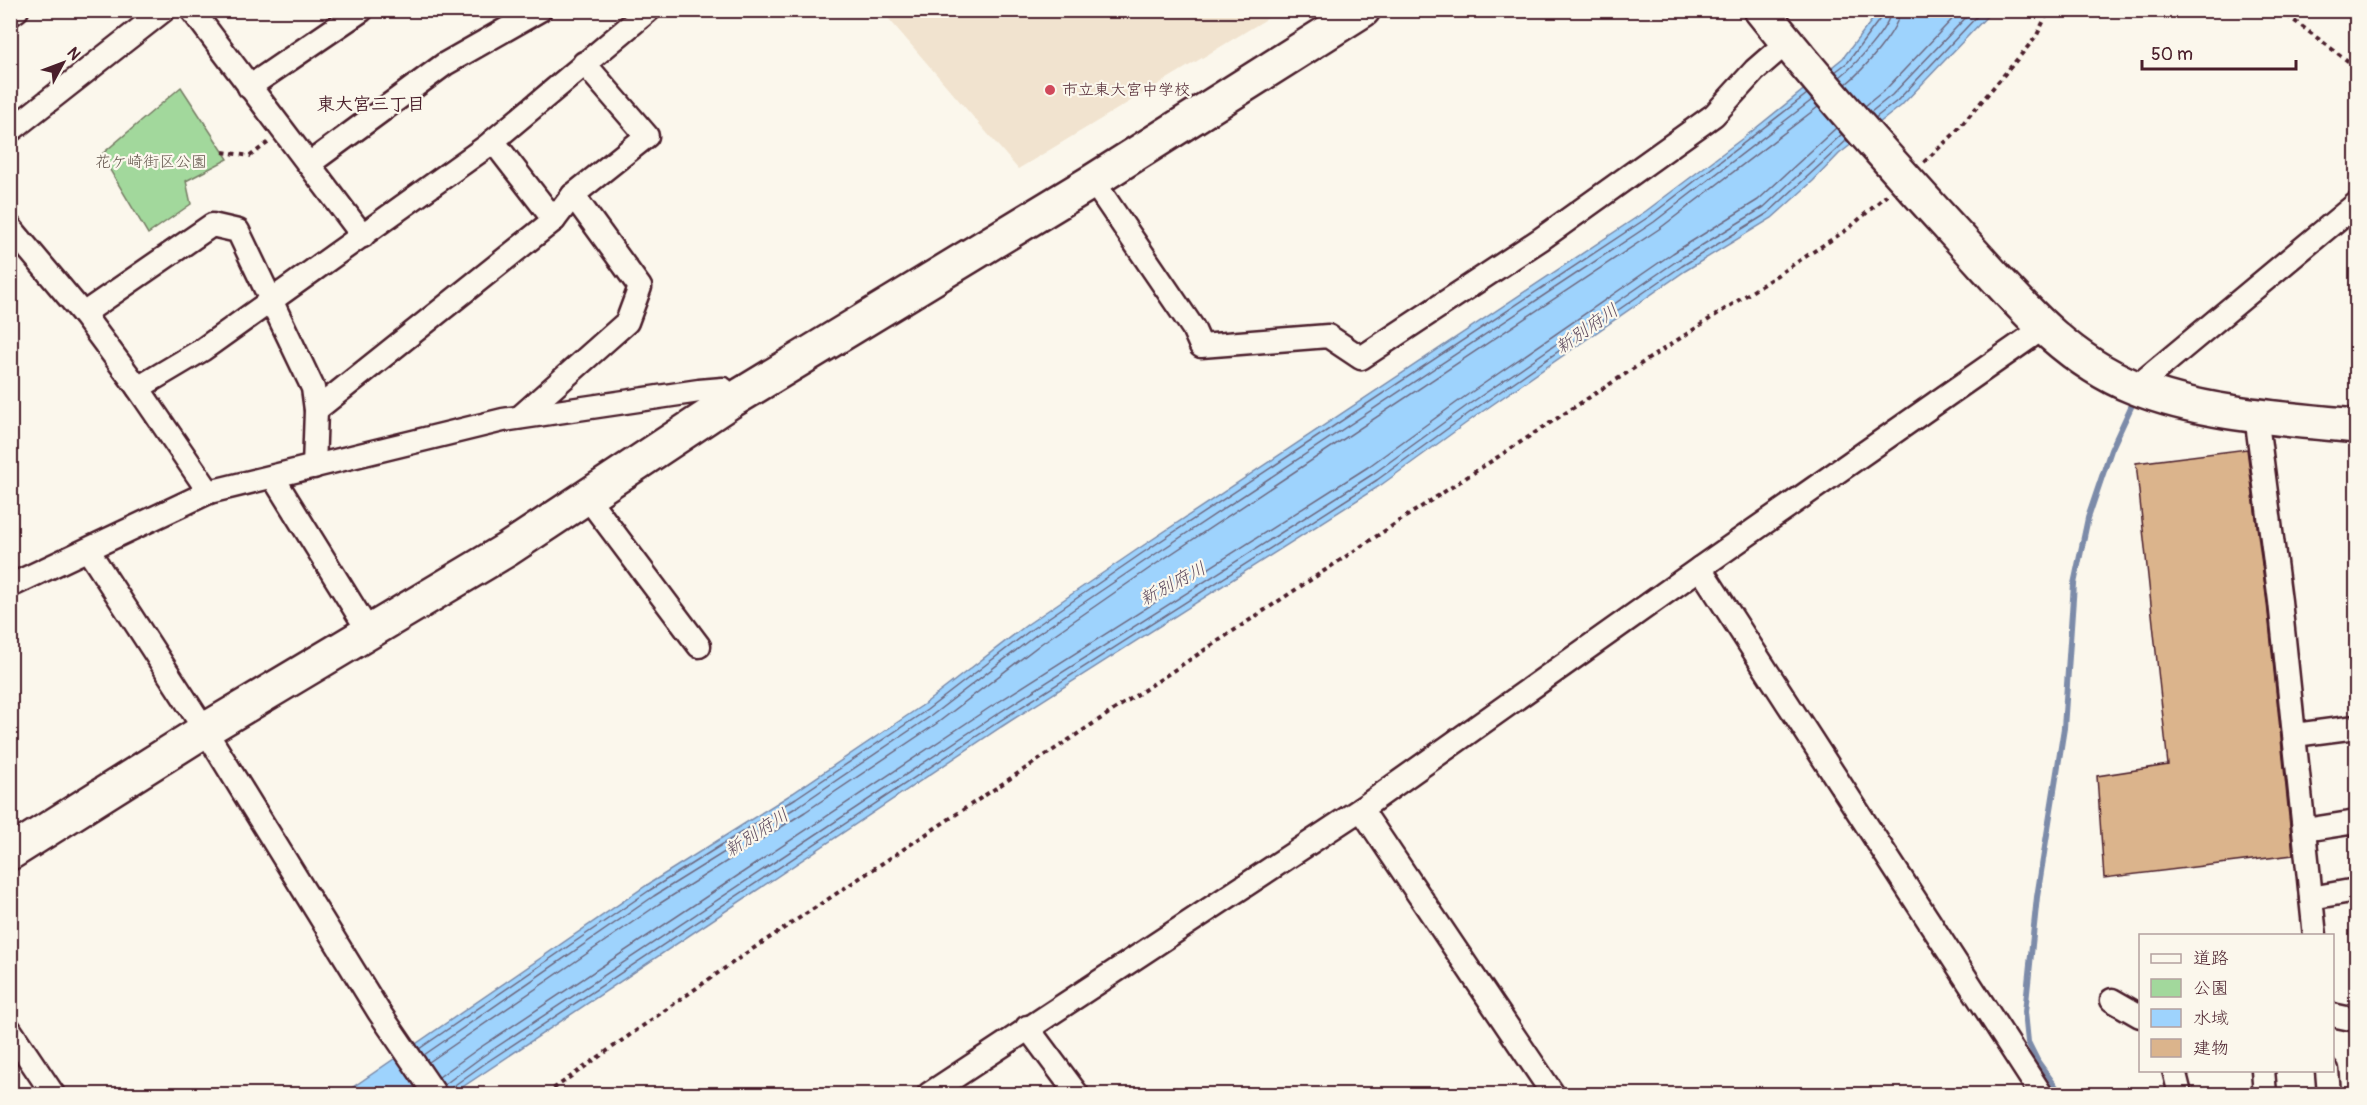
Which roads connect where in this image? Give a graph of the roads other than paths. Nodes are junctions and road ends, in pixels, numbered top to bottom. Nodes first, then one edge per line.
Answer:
1 (17, 10) edge
2 (164, 10) edge
3 (192, 10) edge
4 (362, 10) edge
5 (540, 10) edge
6 (649, 10) edge
7 (1363, 10) edge
8 (1761, 10) edge
9 (10, 15) edge
10 (1790, 46) junction
11 (584, 63) junction
12 (249, 87) junction
13 (10, 131) edge
14 (493, 141) junction
15 (309, 164) junction
16 (1093, 181) junction
17 (573, 195) junction
18 (2356, 204) edge
19 (554, 220) junction
20 (10, 227) edge
21 (363, 236) junction
22 (271, 300) junction
23 (83, 314) junction
24 (2043, 328) junction
25 (2135, 387) junction
26 (138, 388) junction
27 (731, 401) junction
28 (316, 410) junction
29 (2256, 415) junction
30 (520, 417) junction
31 (2356, 426) edge
32 (314, 466) junction
33 (273, 477) junction
34 (209, 492) junction
35 (587, 497) junction
36 (88, 550) junction
37 (1700, 568) junction
38 (10, 586) edge
39 (369, 632) junction
40 (699, 646) dead end
41 (2356, 727) edge
42 (205, 730) junction
43 (2295, 735) junction
44 (1361, 809) junction
45 (2356, 822) edge
46 (2305, 830) junction
47 (10, 853) edge
48 (2356, 890) edge
49 (2311, 898) junction
50 (2315, 934) edge
51 (2112, 1000) dead end
52 (2139, 1015) edge
53 (2334, 1015) edge
54 (2356, 1020) edge
55 (1027, 1027) junction
56 (10, 1030) edge
57 (2174, 1072) edge
58 (2263, 1072) edge
59 (2327, 1072) edge
60 (53, 1095) edge
61 (435, 1095) edge
62 (929, 1095) edge
63 (1077, 1095) edge
64 (1553, 1095) edge
65 (2041, 1095) edge
66 (2180, 1095) edge
67 (2265, 1095) edge
68 (2330, 1095) edge

1 - 9 street
2 - 13 street
3 - 12 street
4 - 12 street
5 - 15 street
6 - 11 street
7 - 16 street
8 - 10 street
10 - 16 street
10 - 24 street
11 - 14 street
11 - 17 street
12 - 15 street
14 - 19 street
14 - 21 street
15 - 21 street
16 - 27 street
17 - 19 street
17 - 30 street
18 - 25 street
19 - 28 street
20 - 23 street
21 - 22 street
22 - 23 street
22 - 26 street
22 - 28 street
23 - 26 street
24 - 25 street
24 - 37 street
25 - 29 street
26 - 34 street
27 - 30 street
27 - 35 street
28 - 32 street
29 - 31 street
29 - 43 street
30 - 32 street
32 - 33 street
33 - 34 street
33 - 39 street
34 - 36 street
35 - 39 street
35 - 40 street
36 - 38 street
36 - 42 street
37 - 44 street
37 - 65 street
39 - 42 street
41 - 43 street
42 - 47 street
42 - 61 street
43 - 46 street
44 - 55 street
44 - 64 street
45 - 46 street
46 - 49 street
48 - 49 street
49 - 50 street
51 - 52 street
53 - 54 street
55 - 62 street
55 - 63 street
56 - 60 street
57 - 66 street
58 - 67 street
59 - 68 street

